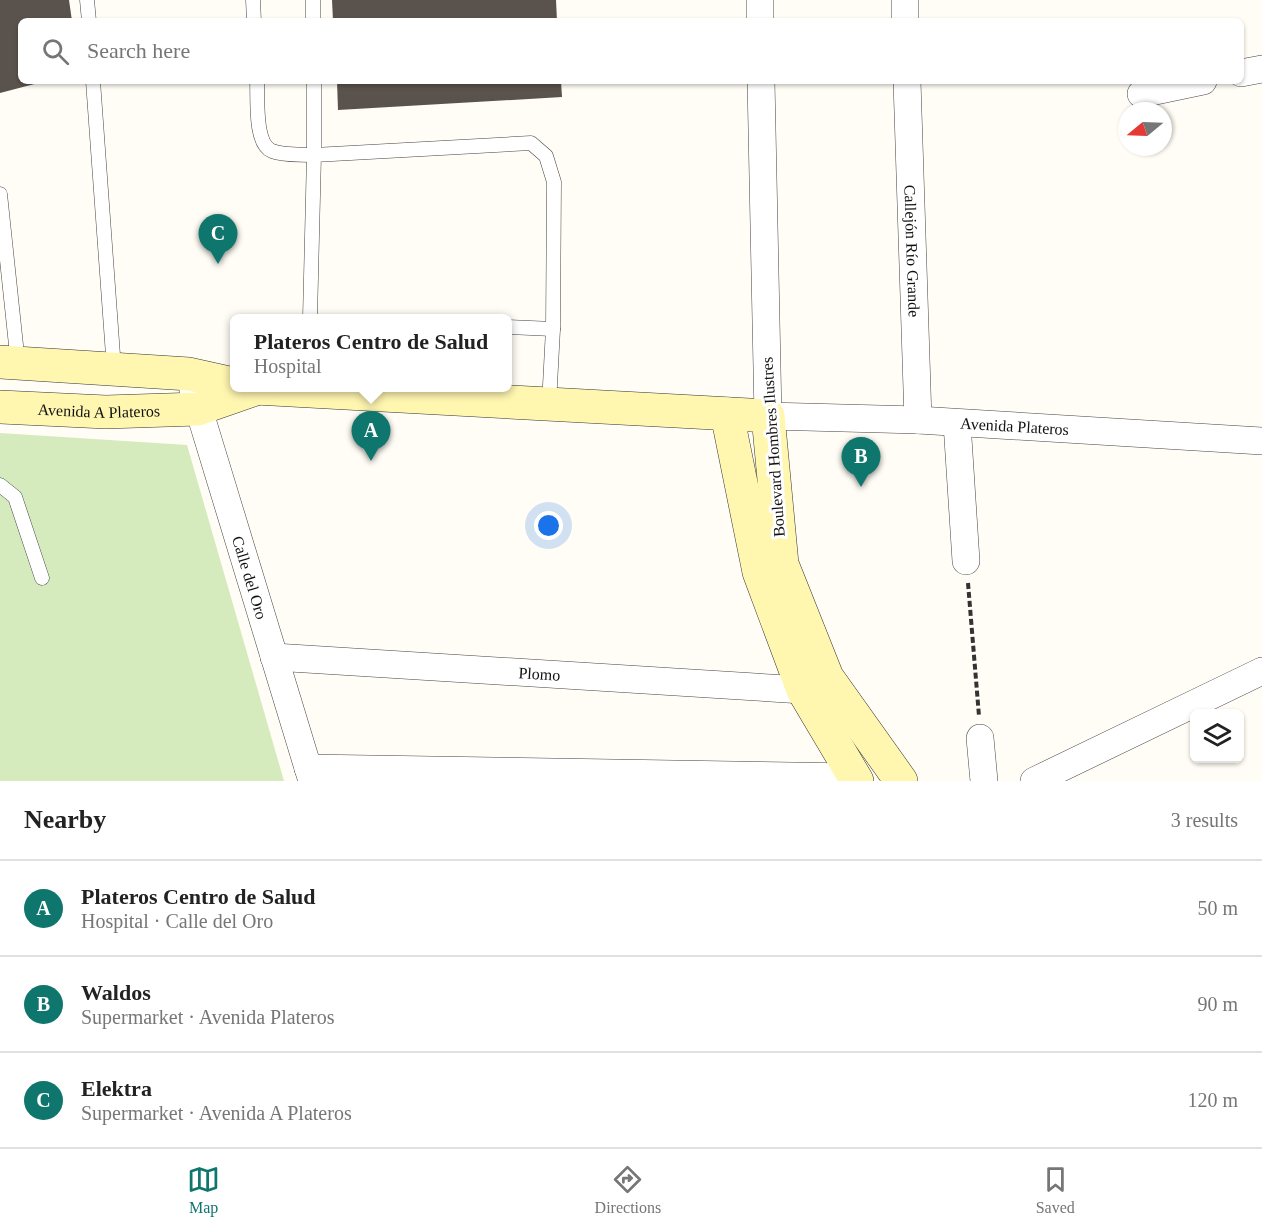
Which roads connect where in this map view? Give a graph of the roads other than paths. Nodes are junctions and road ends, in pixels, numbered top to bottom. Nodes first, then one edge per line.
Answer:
1 (87, 0) edge
2 (253, 0) edge
3 (313, 0) edge
4 (760, 0) edge
5 (905, 0) edge
6 (89, 18) edge
7 (254, 18) edge
8 (313, 18) edge
9 (760, 18) edge
10 (905, 18) edge
11 (1262, 69) edge
12 (1244, 72) edge
13 (93, 84) edge
14 (257, 84) edge
15 (314, 84) edge
16 (761, 84) edge
17 (907, 84) edge
18 (1189, 84) edge
19 (1141, 94) dead end
20 (314, 155) junction
21 (0, 194) edge
22 (310, 314) edge
23 (512, 327) edge
24 (553, 329) junction
25 (9, 363) edge
26 (114, 370) junction
27 (189, 374) junction
28 (230, 382) edge
29 (236, 392) edge
30 (357, 392) edge
31 (549, 404) junction
32 (0, 407) edge
33 (198, 409) junction
34 (728, 414) junction
35 (768, 416) junction
36 (918, 420) junction
37 (957, 423) junction
38 (1262, 441) edge
39 (0, 485) edge
40 (966, 561) road end
41 (771, 568) junction
42 (42, 578) dead end
43 (274, 657) junction
44 (1262, 671) edge
45 (815, 683) junction
46 (980, 738) road end
47 (310, 775) edge
48 (856, 779) edge
49 (901, 781) edge
50 (984, 781) edge
51 (1034, 781) edge

1 - 6 lane
2 - 7 lane
3 - 8 lane
4 - 9 street
5 - 10 street
11 - 12 street
13 - 26 lane
14 - 20 lane
15 - 20 lane
16 - 35 street, Boulevard Hombres Ilustres
17 - 36 street, Callejón Río Grande
18 - 19 street
20 - 22 lane
20 - 24 lane
21 - 25 lane
23 - 24 lane
24 - 31 lane
25 - 26 main road
26 - 27 main road
27 - 28 main road
27 - 33 street, Calle del Oro
29 - 33 main road, Avenida A Plateros
30 - 31 main road
31 - 34 main road
32 - 33 main road, Avenida A Plateros
33 - 43 street, Calle del Oro
34 - 35 main road
34 - 41 main road, Boulevard Hombres Ilustres
35 - 36 street, Avenida Plateros
35 - 41 main road, Boulevard Hombres Ilustres
36 - 37 street, Avenida Plateros
37 - 38 street, Avenida Plateros
37 - 40 street
39 - 42 lane
41 - 45 main road, Boulevard Hombres Ilustres
43 - 45 street, Plomo
43 - 47 street, Calle del Oro
44 - 51 street
45 - 48 main road, Boulevard Hombres Ilustres
45 - 49 main road, Boulevard Hombres Ilustres
46 - 50 street
47 - 48 street

